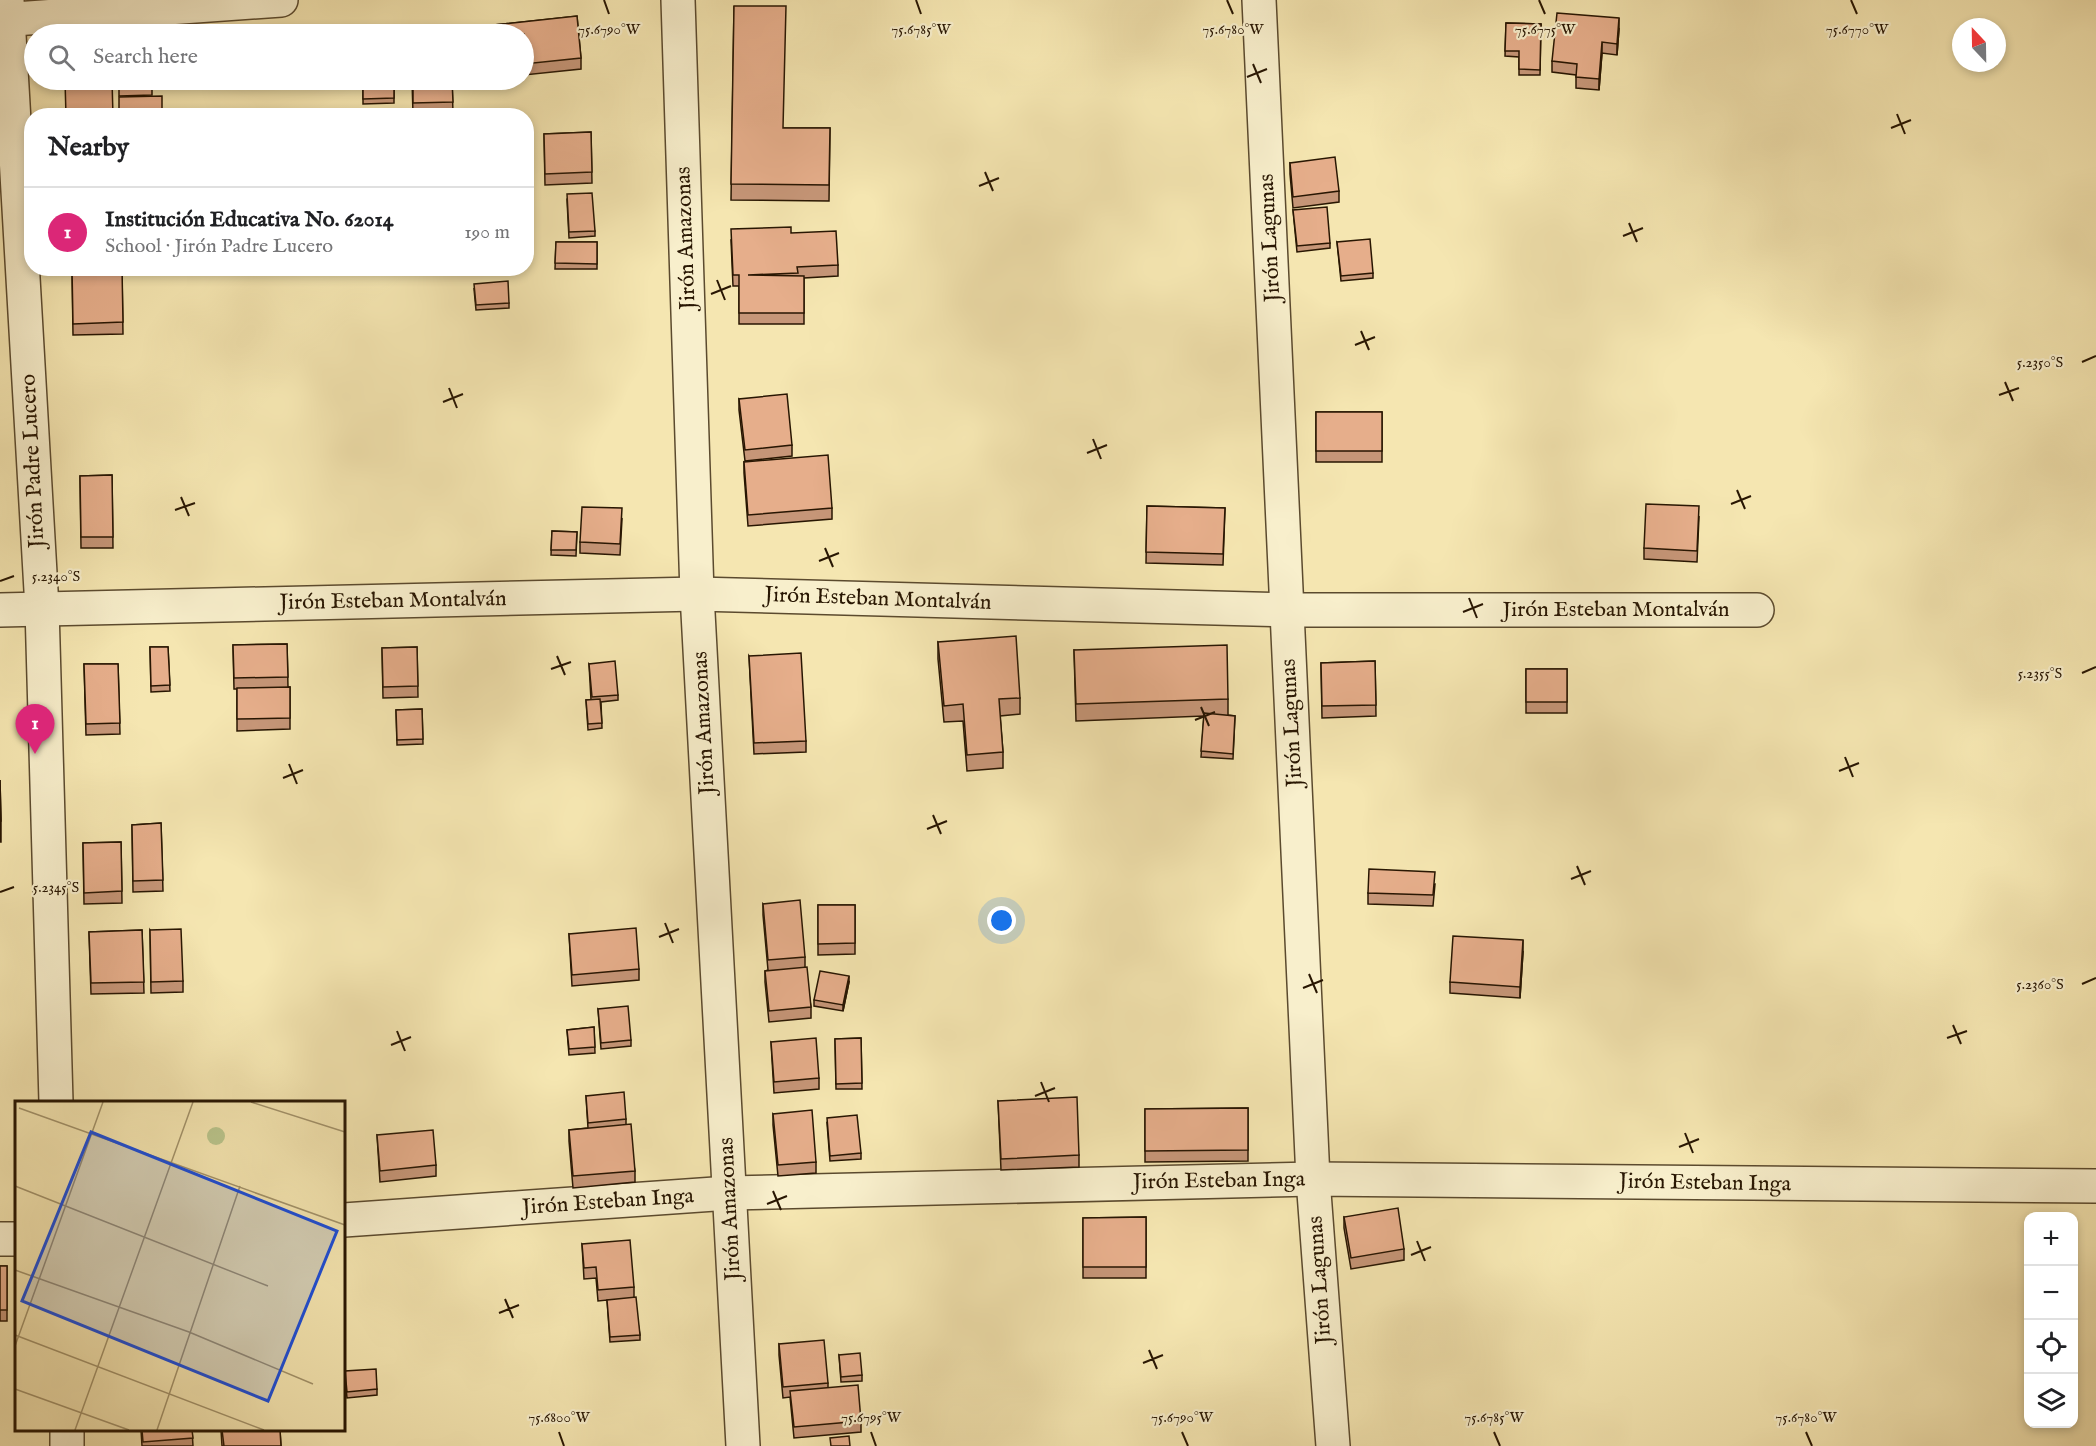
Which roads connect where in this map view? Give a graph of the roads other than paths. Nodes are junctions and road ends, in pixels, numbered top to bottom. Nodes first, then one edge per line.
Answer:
1 (281, 0) edge
2 (678, 0) edge
3 (1259, 0) edge
4 (5, 13) edge
5 (697, 594) junction
6 (42, 608) junction
7 (0, 610) edge
8 (1287, 610) junction
9 (1757, 610) dead end
10 (56, 1101) edge
11 (1313, 1179) junction
12 (2096, 1186) edge
13 (729, 1193) junction
14 (345, 1220) edge
15 (743, 1446) edge
16 (1333, 1446) edge

1 - 4 street
2 - 5 street, Jirón Amazonas
3 - 8 street, Jirón Lagunas
4 - 6 street, Jirón Padre Lucero
5 - 6 street, Jirón Esteban Montalván
5 - 8 street, Jirón Esteban Montalván
5 - 13 street, Jirón Amazonas
6 - 7 street, Jirón Esteban Montalván
6 - 10 street, Jirón Padre Lucero
8 - 9 street, Jirón Esteban Montalván
8 - 11 street, Jirón Lagunas
11 - 12 street, Jirón Esteban Inga
11 - 13 street, Jirón Esteban Inga
11 - 16 street, Jirón Lagunas
13 - 14 street, Jirón Esteban Inga
13 - 15 street, Jirón Amazonas

